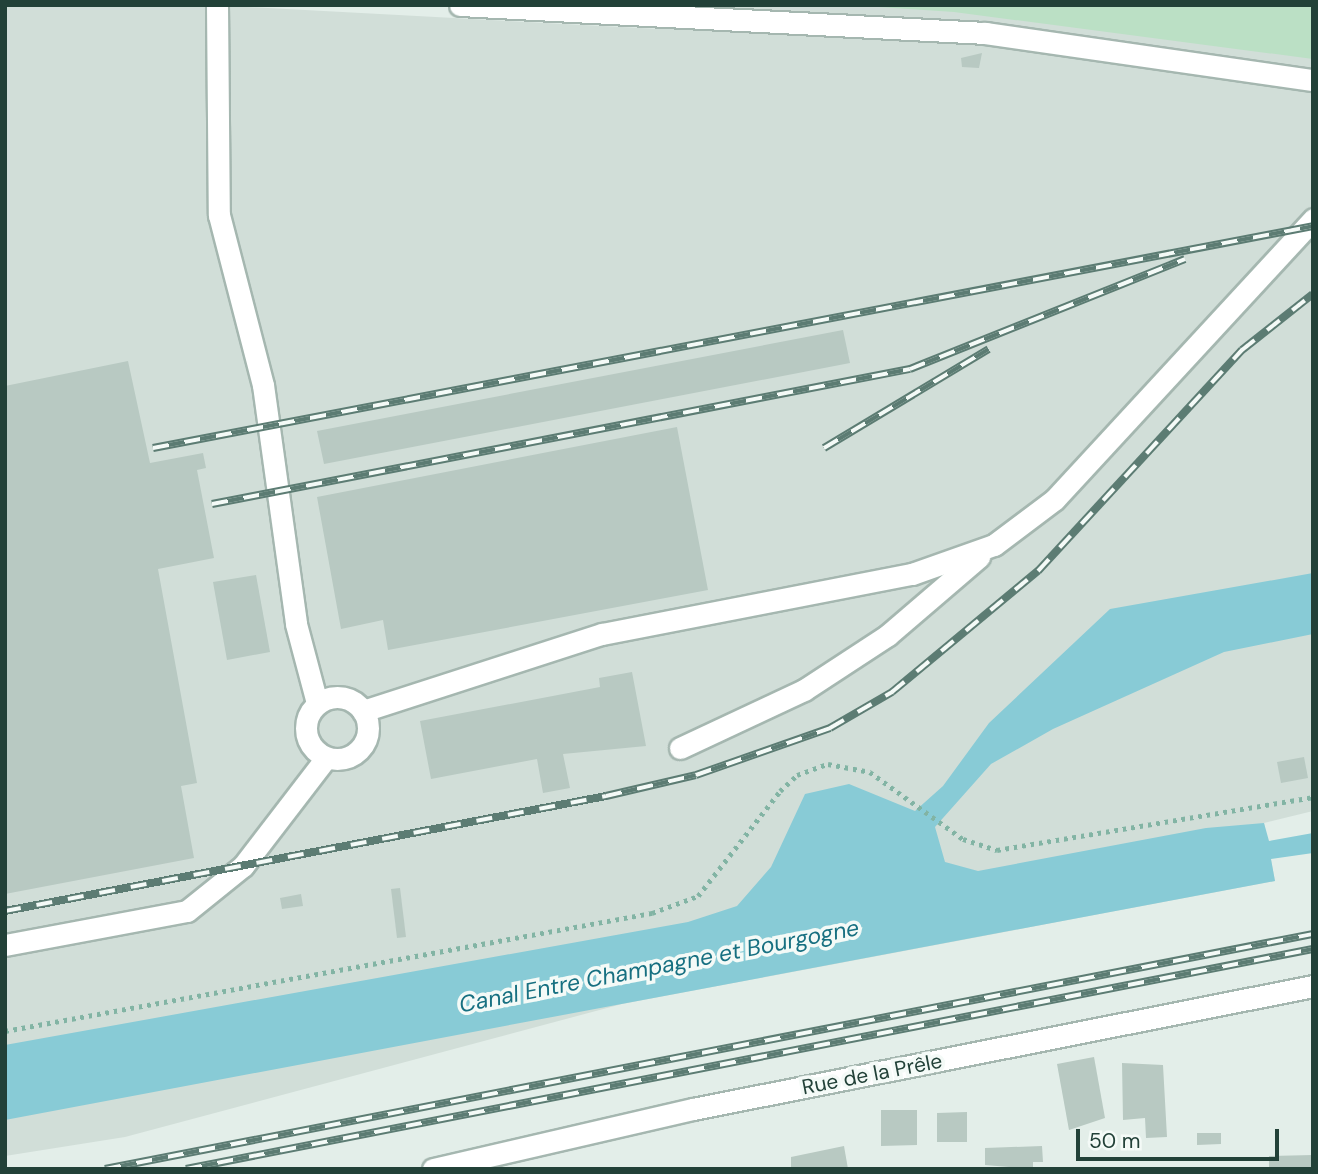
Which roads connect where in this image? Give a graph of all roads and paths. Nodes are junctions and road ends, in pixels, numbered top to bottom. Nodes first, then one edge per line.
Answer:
1 (217, 5) edge
2 (460, 5) edge
3 (1313, 80) edge
4 (1313, 219) edge
5 (994, 545) junction
6 (317, 703) junction
7 (363, 711) junction
8 (680, 748) dead end
9 (326, 758) junction
10 (1313, 797) edge
11 (5, 945) edge
12 (1313, 986) edge
13 (5, 1031) edge
14 (433, 1169) edge

1 - 6 street
2 - 3 street
4 - 5 street
5 - 7 street
5 - 8 street
6 - 7 street
6 - 9 street
7 - 9 street
9 - 11 street
10 - 13 path
12 - 14 street, Rue de la Prêle

